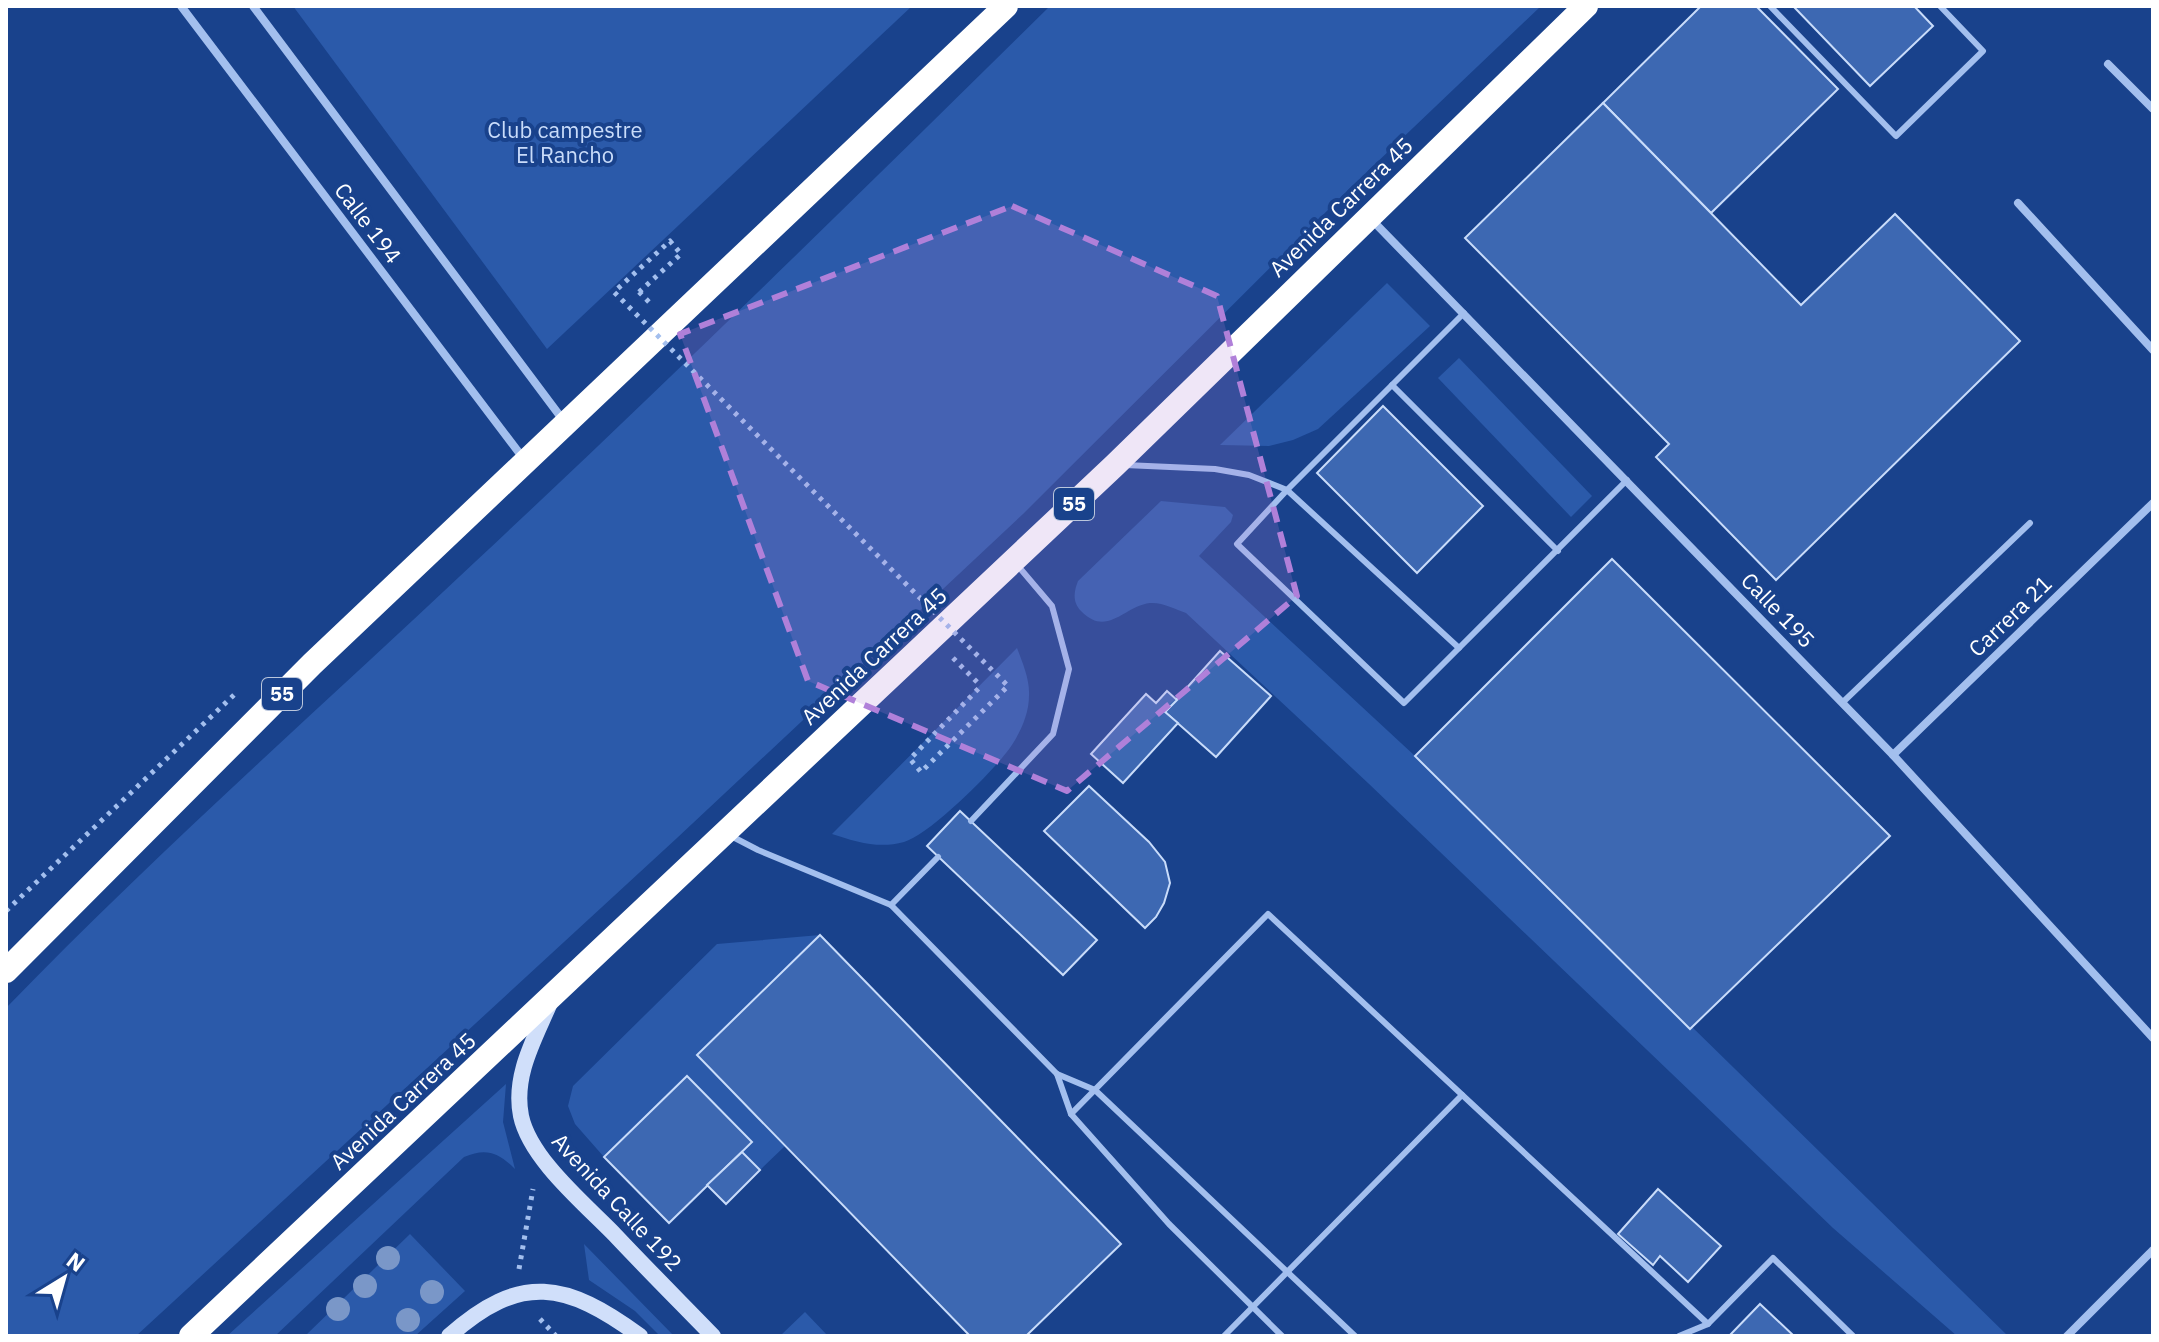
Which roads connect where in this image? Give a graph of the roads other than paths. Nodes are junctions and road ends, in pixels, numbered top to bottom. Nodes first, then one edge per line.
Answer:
1 (181, 6) edge
2 (253, 6) edge
3 (1006, 6) edge
4 (1586, 6) edge
5 (1770, 6) edge
6 (1940, 6) edge
7 (2108, 64) dead end
8 (2153, 109) edge
9 (2018, 203) dead end
10 (1368, 216) junction
11 (1464, 313) junction
12 (2153, 350) edge
13 (1392, 385) junction
14 (566, 424) junction
15 (526, 462) junction
16 (1115, 465) junction
17 (1627, 480) junction
18 (1287, 490) junction
19 (2153, 503) edge
20 (2030, 523) dead end
21 (1558, 551) junction
22 (1014, 561) junction
23 (1459, 648) junction
24 (1842, 703) junction
25 (1893, 755) junction
26 (971, 821) dead end
27 (724, 832) junction
28 (938, 857) dead end
29 (891, 905) junction
30 (6, 971) edge
31 (554, 995) junction
32 (2153, 1038) edge
33 (1057, 1074) junction
34 (1095, 1090) junction
35 (1462, 1095) junction
36 (1071, 1114) junction
37 (2153, 1250) edge
38 (1288, 1272) junction
39 (1253, 1307) junction
40 (1708, 1324) junction
41 (191, 1336) edge
42 (449, 1336) edge
43 (640, 1336) edge
44 (713, 1336) edge
45 (1224, 1336) edge
46 (1282, 1336) edge
47 (1355, 1336) edge
48 (1679, 1336) edge
49 (1853, 1336) edge
50 (2067, 1336) edge

1 - 15 street, Calle 194
2 - 14 street, Calle 194
3 - 14 highway, 55
4 - 10 highway, Avenida Carrera 45 / 55
5 - 6 lane
7 - 8 street
9 - 12 street
10 - 11 street, Calle 195
10 - 16 highway, Avenida Carrera 45 / 55
11 - 13 lane
11 - 17 street, Calle 195
13 - 18 lane
13 - 21 lane
14 - 15 highway, 55
15 - 30 highway, 55
16 - 18 lane
16 - 22 highway, Avenida Carrera 45 / 55
17 - 21 lane
17 - 24 street, Calle 195
18 - 23 lane
18 - 23 lane
19 - 25 street, Carrera 21
20 - 24 lane
21 - 23 lane
22 - 26 lane
22 - 27 highway, Avenida Carrera 45 / 55
24 - 25 street, Calle 195
25 - 32 street, Calle 195
27 - 29 lane
27 - 31 highway, Avenida Carrera 45 / 55
28 - 29 lane
29 - 33 lane
31 - 41 highway, Avenida Carrera 45 / 55
31 - 44 main road, Avenida Calle 192
33 - 34 lane
33 - 36 lane
34 - 35 lane
34 - 36 lane
34 - 38 lane
35 - 38 lane
35 - 40 lane
36 - 39 lane
37 - 50 street
38 - 39 lane
38 - 47 lane
39 - 45 lane
39 - 46 lane
40 - 48 lane
40 - 49 lane
42 - 43 main road

